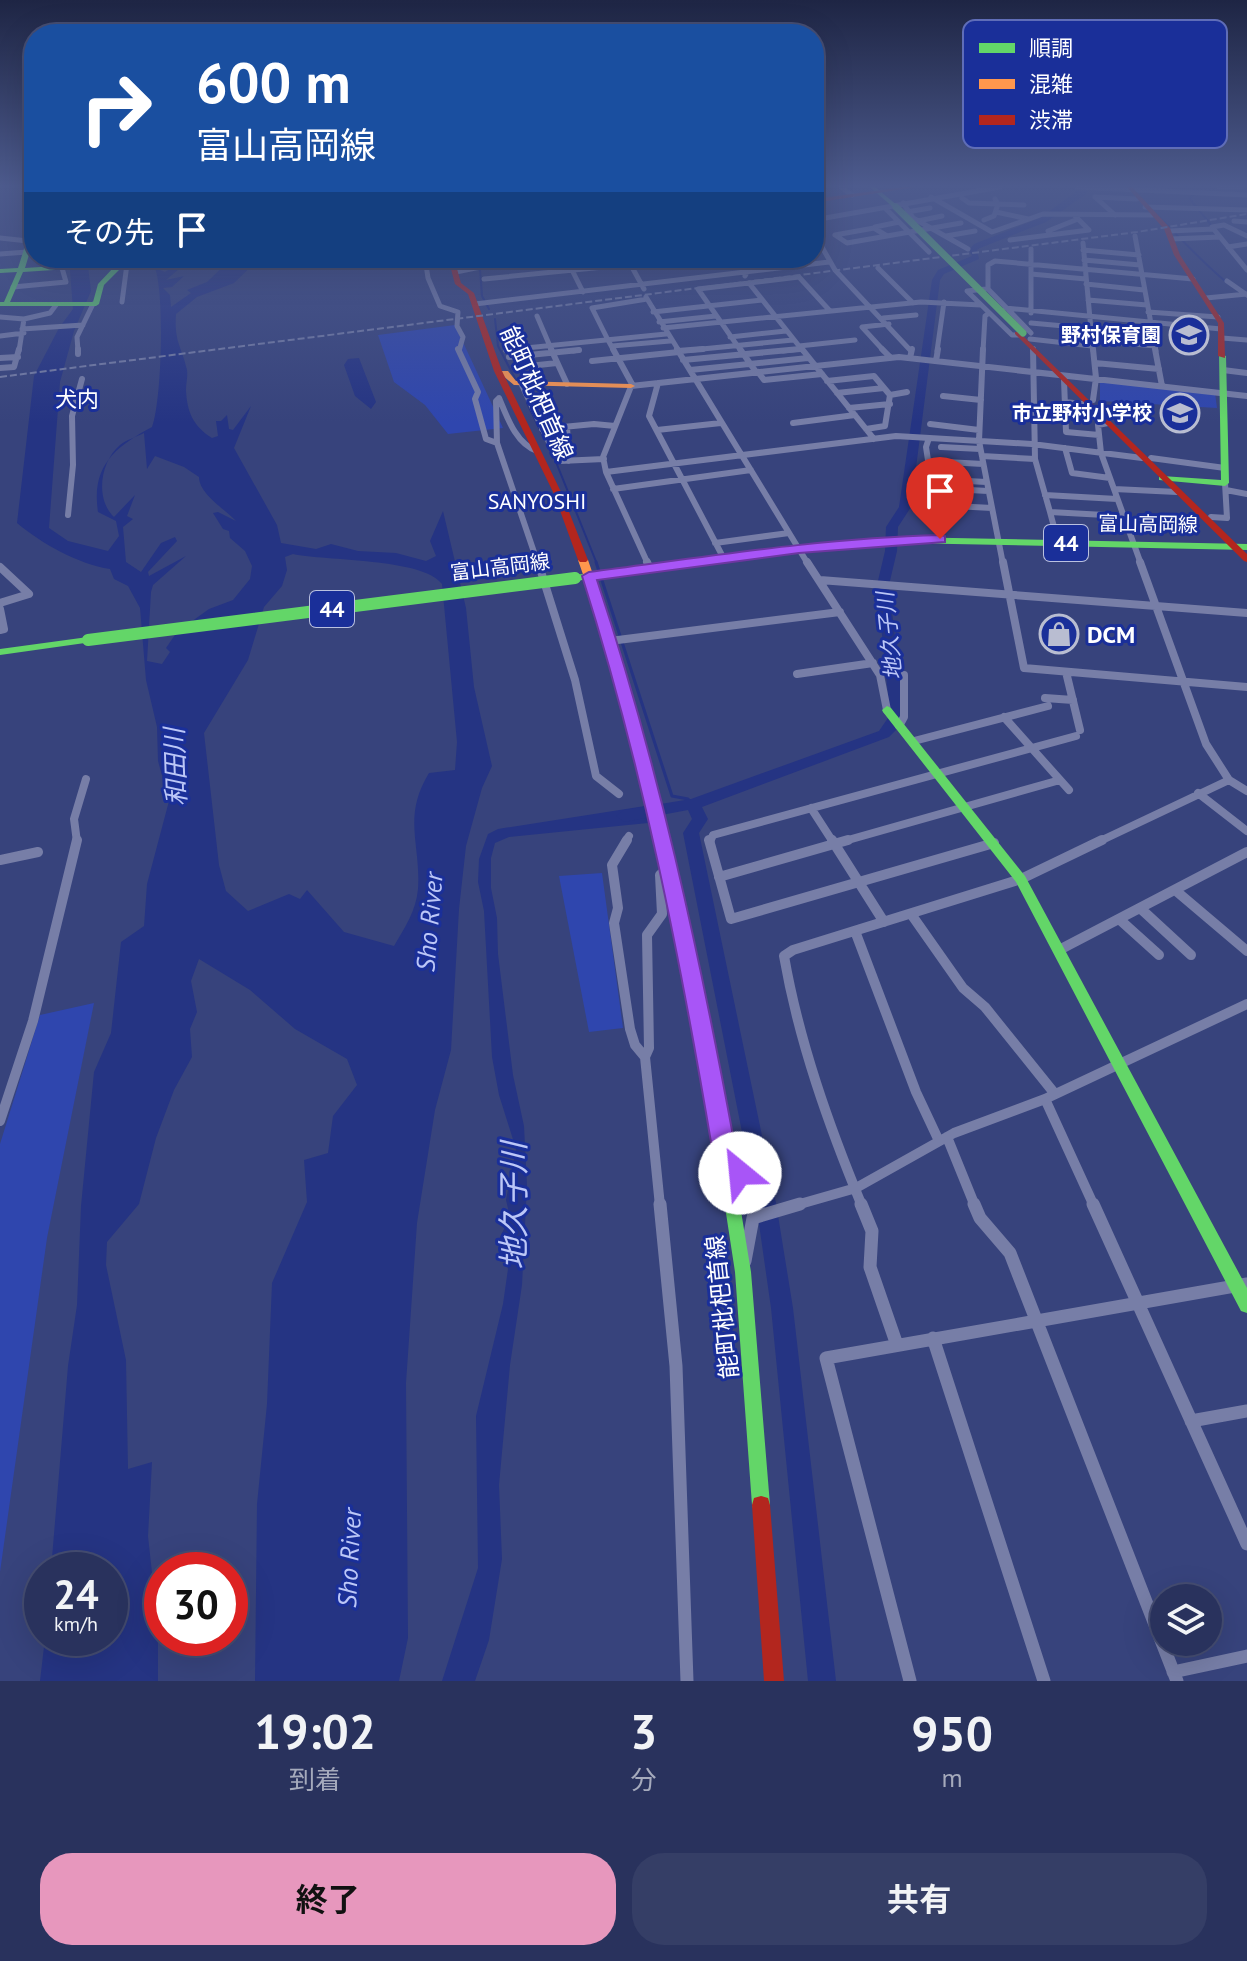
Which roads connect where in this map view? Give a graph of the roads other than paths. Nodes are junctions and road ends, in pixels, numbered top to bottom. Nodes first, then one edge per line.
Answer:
1 (22, 265) edge
2 (832, 265) edge
3 (953, 265) edge
4 (988, 265) edge
5 (1031, 265) edge
6 (1047, 265) edge
7 (1085, 265) edge
8 (1140, 265) edge
9 (1187, 265) edge
10 (38, 268) edge
11 (64, 268) edge
12 (119, 268) edge
13 (124, 268) edge
14 (427, 268) edge
15 (456, 268) edge
16 (591, 268) edge
17 (632, 268) edge
18 (750, 268) edge
19 (781, 268) edge
20 (878, 268) dead end
21 (1085, 269) junction
22 (20, 270) junction
23 (572, 270) junction
24 (0, 271) edge
25 (1031, 274) junction
26 (1142, 274) junction
27 (746, 277) junction
28 (484, 279) dead end
29 (1193, 279) junction
30 (1227, 281) dead end
31 (1086, 282) junction
32 (13, 287) junction
33 (644, 287) junction
34 (988, 289) junction
35 (1144, 290) junction
36 (583, 292) junction
37 (1245, 295) edge
38 (1206, 298) junction
39 (762, 300) junction
40 (1088, 300) junction
41 (122, 302) dead end
42 (942, 302) junction
43 (913, 303) junction
44 (93, 304) junction
45 (475, 304) junction
46 (981, 305) junction
47 (61, 306) junction
48 (708, 306) junction
49 (872, 307) junction
50 (1005, 308) junction
51 (1148, 308) junction
52 (2, 310) edge
53 (1031, 310) junction
54 (830, 311) junction
55 (653, 312) junction
56 (989, 313) junction
57 (916, 315) dead end
58 (537, 316) dead end
59 (775, 316) junction
60 (1089, 316) junction
61 (883, 318) junction
62 (24, 319) junction
63 (718, 319) junction
64 (1151, 322) junction
65 (889, 324) junction
66 (81, 325) junction
67 (663, 328) junction
68 (1090, 328) junction
69 (1220, 328) junction
70 (23, 331) junction
71 (786, 331) junction
72 (1153, 334) junction
73 (1026, 335) junction
74 (0, 336) edge
75 (730, 337) junction
76 (793, 340) junction
77 (855, 340) dead end
78 (1247, 340) edge
79 (670, 341) junction
80 (609, 342) junction
81 (1092, 343) junction
82 (737, 346) junction
83 (1155, 346) junction
84 (800, 348) junction
85 (551, 349) junction
86 (506, 350) dead end
87 (579, 350) dead end
88 (678, 352) junction
89 (78, 354) dead end
90 (743, 354) junction
91 (18, 357) junction
92 (509, 357) dead end
93 (0, 358) edge
94 (619, 358) junction
95 (808, 358) junction
96 (891, 358) junction
97 (912, 358) junction
98 (683, 360) junction
99 (592, 361) dead end
100 (934, 361) junction
101 (557, 363) junction
102 (1095, 363) junction
103 (750, 364) junction
104 (529, 366) dead end
105 (815, 366) junction
106 (982, 366) junction
107 (0, 368) edge
108 (1159, 369) junction
109 (690, 370) junction
110 (1223, 370) junction
111 (498, 371) junction
112 (1032, 371) junction
113 (757, 372) junction
114 (1247, 373) edge
115 (822, 374) junction
116 (1063, 376) junction
117 (1096, 378) junction
118 (82, 379) dead end
119 (695, 379) junction
120 (827, 381) junction
121 (518, 383) junction
122 (658, 383) junction
123 (567, 384) junction
124 (631, 386) junction
125 (1162, 386) junction
126 (884, 388) junction
127 (907, 392) dead end
128 (837, 393) junction
129 (1224, 393) junction
130 (890, 395) junction
131 (943, 396) dead end
132 (1247, 396) edge
133 (981, 400) junction
134 (1065, 402) junction
135 (1092, 403) junction
136 (890, 404) junction
137 (849, 408) junction
138 (855, 415) junction
139 (721, 423) junction
140 (793, 423) dead end
141 (930, 424) dead end
142 (615, 426) junction
143 (567, 427) junction
144 (542, 429) junction
145 (866, 429) junction
146 (1104, 429) junction
147 (657, 430) junction
148 (979, 430) junction
149 (927, 438) junction
150 (874, 439) junction
151 (497, 443) junction
152 (1032, 444) junction
153 (941, 447) dead end
154 (1065, 448) junction
155 (537, 451) junction
156 (981, 452) junction
157 (1101, 453) junction
158 (741, 455) junction
159 (1147, 458) junction
160 (604, 459) junction
161 (1035, 459) junction
162 (569, 461) junction
163 (928, 461) junction
164 (674, 463) junction
165 (751, 470) junction
166 (606, 472) junction
167 (1166, 477) junction
168 (1110, 478) junction
169 (683, 479) junction
170 (931, 479) junction
171 (1225, 480) junction
172 (986, 482) junction
173 (932, 488) junction
174 (613, 489) junction
175 (1114, 489) junction
176 (988, 491) junction
177 (1177, 492) junction
178 (1247, 494) edge
179 (1045, 495) junction
180 (1117, 499) junction
181 (935, 505) junction
182 (992, 508) junction
183 (1050, 512) junction
184 (68, 515) dead end
185 (1123, 516) junction
186 (1211, 517) junction
187 (789, 533) junction
188 (940, 539) junction
189 (998, 541) junction
190 (1058, 542) junction
191 (715, 543) junction
192 (1133, 544) junction
193 (799, 549) junction
194 (1243, 551) edge
195 (724, 559) junction
196 (0, 567) edge
197 (650, 569) junction
198 (591, 576) junction
199 (4, 577) edge
200 (820, 580) junction
201 (1009, 593) junction
202 (1155, 603) junction
203 (0, 606) edge
204 (840, 612) junction
205 (1247, 613) edge
206 (0, 630) edge
207 (615, 640) junction
208 (0, 652) edge
209 (873, 663) junction
210 (1066, 672) junction
211 (797, 674) dead end
212 (904, 675) dead end
213 (1182, 681) junction
214 (1247, 687) edge
215 (1073, 700) junction
216 (887, 710) joint
217 (1004, 717) junction
218 (899, 725) junction
219 (914, 741) junction
220 (1033, 748) junction
221 (939, 773) junction
222 (86, 779) dead end
223 (1060, 780) junction
224 (1229, 780) junction
225 (1069, 790) dead end
226 (1247, 791) edge
227 (1198, 793) junction
228 (619, 794) dead end
229 (965, 806) junction
230 (811, 808) junction
231 (1247, 831) edge
232 (629, 836) dead end
233 (994, 843) junction
234 (834, 844) junction
235 (38, 852) dead end
236 (1247, 852) edge
237 (0, 860) edge
238 (670, 866) junction
239 (719, 877) junction
240 (1021, 879) junction
241 (858, 882) junction
242 (1175, 890) junction
243 (1140, 908) junction
244 (911, 914) junction
245 (1119, 919) junction
246 (884, 922) junction
247 (855, 931) junction
248 (1061, 949) junction
249 (1247, 951) edge
250 (1159, 955) dead end
251 (1191, 955) dead end
252 (1247, 1004) edge
253 (645, 1057) junction
254 (1121, 1063) junction
255 (1050, 1097) junction
256 (0, 1121) edge
257 (943, 1139) junction
258 (724, 1148) junction
259 (856, 1188) junction
260 (756, 1217) junction
261 (743, 1272) junction
262 (1242, 1285) edge
263 (1137, 1303) junction
264 (1247, 1305) edge
265 (1037, 1320) junction
266 (933, 1338) junction
267 (897, 1345) junction
268 (1247, 1411) edge
269 (1191, 1421) junction
270 (1247, 1544) edge
271 (1247, 1656) edge
272 (1175, 1676) edge
273 (687, 1681) edge
274 (774, 1681) edge
275 (910, 1681) edge
276 (1044, 1681) edge

1 - 22 main road
2 - 49 street
3 - 73 main road, bridge
4 - 34 street
5 - 25 street
6 - 21 street
7 - 21 street
8 - 26 street
9 - 29 main road
10 - 22 main road
11 - 32 street
12 - 44 main road
13 - 41 street
14 - 151 street
15 - 45 main road, 能町枇杷首線
16 - 23 street
17 - 33 street
18 - 27 street
19 - 27 street
20 - 43 street
21 - 26 street
21 - 31 street
22 - 24 main road
22 - 32 main road
23 - 28 street
23 - 36 street
25 - 31 street
25 - 53 street
26 - 29 street
26 - 35 street
27 - 33 street
27 - 39 street
27 - 48 street
27 - 54 street
29 - 38 main road
30 - 37 street
31 - 35 street
31 - 40 street
32 - 52 main road
33 - 36 street
34 - 46 street
34 - 50 street
35 - 51 street
36 - 45 street
37 - 38 street
38 - 69 main road
39 - 48 street
39 - 59 street
40 - 51 street
40 - 60 street
42 - 43 street
42 - 46 street
42 - 100 street
43 - 49 street
44 - 47 main road
44 - 66 street
45 - 111 main road, 能町枇杷首線
46 - 56 street
47 - 52 main road
47 - 62 street
48 - 55 street
48 - 63 street
49 - 54 street
49 - 61 street
50 - 53 street
50 - 73 street
51 - 64 street
51 - 69 street
52 - 62 street
53 - 60 street
53 - 73 street
54 - 59 street
55 - 67 street
55 - 80 street
56 - 73 street
56 - 106 street
57 - 61 street
58 - 85 street
59 - 63 street
59 - 71 street
60 - 64 street
60 - 68 street
61 - 65 street
62 - 70 street
63 - 67 street
63 - 75 street
64 - 69 street
64 - 72 street
65 - 96 street
65 - 97 street
66 - 70 street
66 - 89 street
67 - 79 street
67 - 80 street
68 - 72 street
68 - 73 street
68 - 81 street
69 - 78 street
69 - 110 main road
70 - 74 street
70 - 91 street
71 - 75 street
71 - 76 street
72 - 83 street
73 - 81 street
73 - 112 street
73 - 116 main road
75 - 82 street
76 - 82 street
76 - 84 street
77 - 84 street
79 - 80 street
79 - 88 street
80 - 85 street
80 - 94 street
81 - 83 street
81 - 102 street
82 - 88 street
82 - 90 street
83 - 108 street
84 - 90 street
84 - 95 street
85 - 86 street
85 - 87 street
85 - 92 street
85 - 101 street
88 - 94 street
88 - 98 street
90 - 98 street
90 - 103 street
91 - 93 street
91 - 107 street
94 - 99 street
94 - 124 street
95 - 103 street
95 - 105 street
96 - 97 street
96 - 105 street
97 - 100 street
98 - 109 street
100 - 106 street
101 - 104 street
101 - 123 street
102 - 108 street
102 - 117 street
103 - 109 street
103 - 113 street
105 - 113 street
105 - 115 street
106 - 112 street
106 - 133 street
108 - 125 street
109 - 119 street
110 - 114 street
110 - 129 main road
111 - 121 main road
111 - 155 main road, 能町枇杷首線
112 - 116 street
112 - 152 street
113 - 115 street
113 - 119 street
115 - 120 street
116 - 117 street
116 - 134 street
116 - 135 main road
117 - 125 street
117 - 135 street
118 - 184 street
119 - 122 street
119 - 139 street
120 - 126 street
120 - 128 street
121 - 123 main road
121 - 144 street
122 - 124 street
122 - 147 street
123 - 124 main road
124 - 142 street
125 - 129 street
126 - 128 street
126 - 130 street
127 - 130 street
128 - 137 street
129 - 132 street
129 - 171 main road
130 - 136 street
131 - 133 street
133 - 148 street
134 - 135 street
134 - 146 street
135 - 146 main road
135 - 159 main road
136 - 137 street
136 - 145 street
137 - 138 street
138 - 140 street
138 - 145 street
139 - 147 street
139 - 158 street
141 - 148 street
142 - 143 street
142 - 160 street
143 - 144 street
143 - 162 street
144 - 162 street
145 - 150 street
146 - 157 street
146 - 159 main road
147 - 164 street
148 - 156 street
149 - 150 street
149 - 156 street
149 - 163 street
150 - 158 street
151 - 155 street
151 - 228 street
152 - 154 street
152 - 156 street
152 - 161 street
153 - 156 street
154 - 157 street
154 - 168 street
155 - 198 main road, 能町枇杷首線
156 - 161 street
156 - 163 street
156 - 172 street
157 - 159 street
157 - 168 street
158 - 164 street
158 - 165 street
159 - 167 main road
159 - 171 street
160 - 162 street
160 - 166 street
161 - 179 street
163 - 170 street
164 - 166 street
164 - 169 street
165 - 169 street
165 - 187 street
166 - 174 street
167 - 171 main road
167 - 177 main road
167 - 186 main road
168 - 175 street
169 - 174 street
169 - 191 street
170 - 172 street
170 - 173 street
171 - 178 street
171 - 186 street
172 - 176 street
173 - 176 street
173 - 181 street
174 - 197 street
175 - 177 street
175 - 180 street
176 - 182 street
177 - 194 main road
179 - 180 street
179 - 183 street
180 - 185 street
181 - 182 street
181 - 188 street
182 - 189 street
183 - 185 street
183 - 190 street
185 - 192 street
186 - 194 main road
187 - 191 street
187 - 193 street
188 - 189 main road, 富山高岡線 / 44
188 - 193 main road, 富山高岡線 / 44
189 - 190 main road, 富山高岡線 / 44
189 - 201 street
190 - 192 main road, 富山高岡線 / 44
191 - 195 street
192 - 194 main road, 富山高岡線 / 44
192 - 202 street
193 - 195 main road, 富山高岡線 / 44
193 - 200 street
195 - 197 main road, 富山高岡線 / 44
196 - 199 street
197 - 198 main road, 富山高岡線 / 44
198 - 207 main road, 能町枇杷首線
198 - 208 main road, 富山高岡線 / 44, bridge
199 - 203 street
200 - 201 street
200 - 204 street
201 - 202 street
201 - 210 street
202 - 205 street
202 - 213 street
203 - 206 street
204 - 207 street
204 - 209 street
207 - 238 main road, 能町枇杷首線
209 - 211 street
209 - 216 street
210 - 213 street
210 - 215 street
212 - 218 street
213 - 214 street
213 - 224 street
215 - 217 street
215 - 220 street
216 - 218 main road
217 - 219 street
217 - 220 street
218 - 219 main road
219 - 221 main road
220 - 221 street
220 - 223 street
221 - 229 main road
221 - 230 street
222 - 256 street
223 - 225 street
223 - 229 street
224 - 226 street
224 - 227 street
227 - 231 street
227 - 240 street
229 - 233 main road
229 - 234 street
230 - 234 street
230 - 239 street
232 - 253 street
233 - 240 main road
233 - 241 street
234 - 239 street
234 - 241 street
235 - 237 street
236 - 242 street
238 - 253 street
238 - 258 main road, 能町枇杷首線
239 - 241 street
240 - 244 street
240 - 248 main road
241 - 246 street
242 - 243 street
242 - 249 street
243 - 245 street
243 - 251 street
244 - 246 street
244 - 255 street
245 - 248 street
245 - 250 street
246 - 247 street
247 - 257 street
247 - 259 street
248 - 254 main road
252 - 254 street
253 - 273 street
254 - 255 street
254 - 262 main road
255 - 257 street
255 - 263 street
257 - 259 street
257 - 265 street
258 - 260 street
258 - 261 main road, 能町枇杷首線
259 - 260 street
259 - 267 street
260 - 261 street
261 - 274 main road, 能町枇杷首線
262 - 263 street
262 - 264 main road
263 - 265 street
263 - 269 street
265 - 266 street
265 - 272 street
266 - 267 street
266 - 276 street
267 - 275 street
268 - 269 street
269 - 270 street
271 - 272 street

